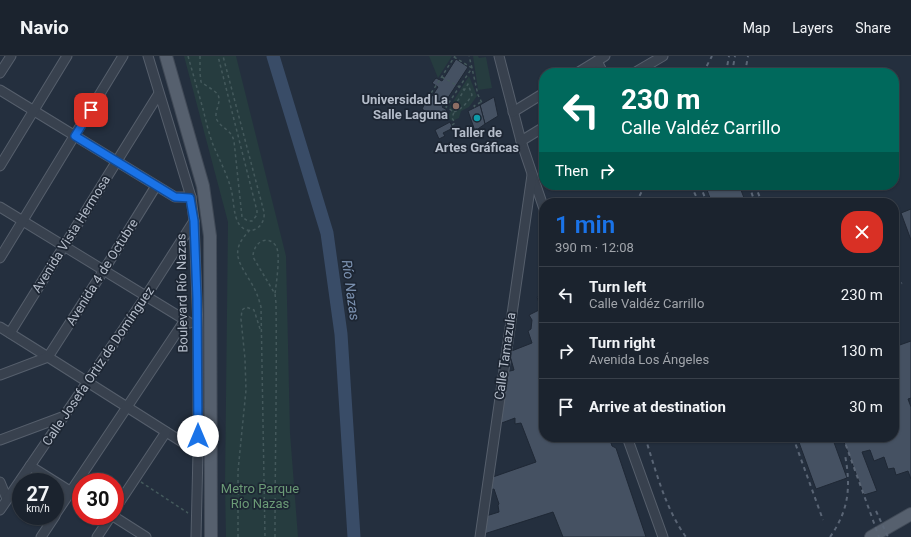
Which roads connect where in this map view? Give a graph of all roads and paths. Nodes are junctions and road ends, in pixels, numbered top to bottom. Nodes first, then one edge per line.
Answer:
1 (11, 56) edge
2 (67, 56) edge
3 (124, 56) edge
4 (166, 56) edge
5 (188, 56) edge
6 (200, 56) edge
7 (218, 56) edge
8 (223, 56) edge
9 (455, 56) edge
10 (469, 56) edge
11 (499, 56) edge
12 (663, 56) edge
13 (146, 57) edge
14 (601, 58) edge
15 (472, 68) junction
16 (585, 68) edge
17 (602, 68) edge
18 (643, 68) edge
19 (0, 73) edge
20 (442, 77) junction
21 (460, 87) junction
22 (0, 90) edge
23 (465, 90) junction
24 (158, 95) junction
25 (539, 96) edge
26 (428, 98) dead end
27 (475, 107) dead end
28 (461, 109) junction
29 (34, 112) junction
30 (454, 112) junction
31 (513, 112) junction
32 (452, 125) dead end
33 (539, 130) edge
34 (75, 136) junction
35 (521, 141) junction
36 (116, 161) junction
37 (0, 166) edge
38 (532, 175) junction
39 (156, 186) junction
40 (190, 198) junction
41 (540, 198) edge
42 (0, 208) edge
43 (22, 221) junction
44 (194, 221) junction
45 (250, 230) junction
46 (63, 246) junction
47 (0, 258) edge
48 (104, 270) junction
49 (275, 294) junction
50 (146, 296) junction
51 (185, 320) junction
52 (0, 327) edge
53 (198, 328) junction
54 (10, 333) junction
55 (261, 334) junction
56 (48, 357) junction
57 (0, 375) edge
58 (86, 381) junction
59 (126, 407) junction
60 (62, 417) junction
61 (166, 432) junction
62 (0, 440) edge
63 (629, 442) edge
64 (198, 452) junction
65 (30, 466) junction
66 (136, 478) junction
67 (0, 482) edge
68 (70, 492) junction
69 (124, 496) edge
70 (7, 499) junction
71 (64, 502) edge
72 (0, 510) edge
73 (911, 514) edge
74 (196, 518) junction
75 (124, 523) edge
76 (49, 525) edge
77 (106, 525) edge
78 (41, 537) edge
79 (97, 537) edge
80 (146, 537) edge
81 (196, 537) edge
82 (211, 537) edge
83 (238, 537) edge
84 (266, 537) edge
85 (275, 537) edge
86 (480, 537) edge
87 (663, 537) edge
88 (871, 537) edge

1 - 19 street
2 - 29 street
3 - 34 street
4 - 82 main road
5 - 45 path
6 - 7 path
8 - 45 path
9 - 15 path
9 - 20 path
10 - 15 path
11 - 31 street
12 - 18 street
13 - 24 street, Boulevard Río Nazas
14 - 16 street
14 - 17 street
15 - 21 path
15 - 27 path
20 - 21 path
20 - 26 path
21 - 23 path
21 - 30 path
22 - 29 street
23 - 28 path
23 - 28 path
24 - 36 street, Avenida Vista Hermosa
24 - 40 street, Boulevard Río Nazas
25 - 31 street
28 - 30 path
29 - 34 street
29 - 37 street
30 - 32 path
31 - 35 street
33 - 35 street
34 - 36 street
34 - 43 street
35 - 38 street
36 - 39 street
36 - 46 street, Avenida Vista Hermosa
38 - 41 street
38 - 86 street, Calle Tamazula
39 - 40 street
39 - 48 street, Avenida 4 de Octubre
40 - 44 street, Boulevard Río Nazas
42 - 43 street
43 - 46 street
43 - 47 street
44 - 50 street, Calle Josefa Ortiz de Domínguez
44 - 53 street, Boulevard Río Nazas
45 - 55 path
46 - 48 street
46 - 54 street, Avenida Vista Hermosa
48 - 50 street
48 - 56 street, Avenida 4 de Octubre
49 - 49 path
49 - 85 path
50 - 51 street
50 - 58 street, Calle Josefa Ortiz de Domínguez
51 - 53 street
51 - 59 street
52 - 54 street
53 - 64 street, Boulevard Río Nazas
54 - 56 street
55 - 83 path
55 - 84 path
56 - 57 street
56 - 58 street
58 - 59 street
58 - 60 street, Calle Josefa Ortiz de Domínguez
59 - 61 street
59 - 68 street
60 - 62 street
60 - 65 street, Calle Josefa Ortiz de Domínguez
61 - 64 street
61 - 66 street
63 - 87 street
64 - 74 street, Boulevard Río Nazas
65 - 68 street
65 - 70 street, Calle Josefa Ortiz de Domínguez
66 - 69 street
66 - 74 path
67 - 70 street
68 - 71 street
70 - 72 street, Calle Josefa Ortiz de Domínguez
73 - 88 main road
74 - 81 street, Boulevard Río Nazas
75 - 80 street
76 - 78 street
77 - 79 street

